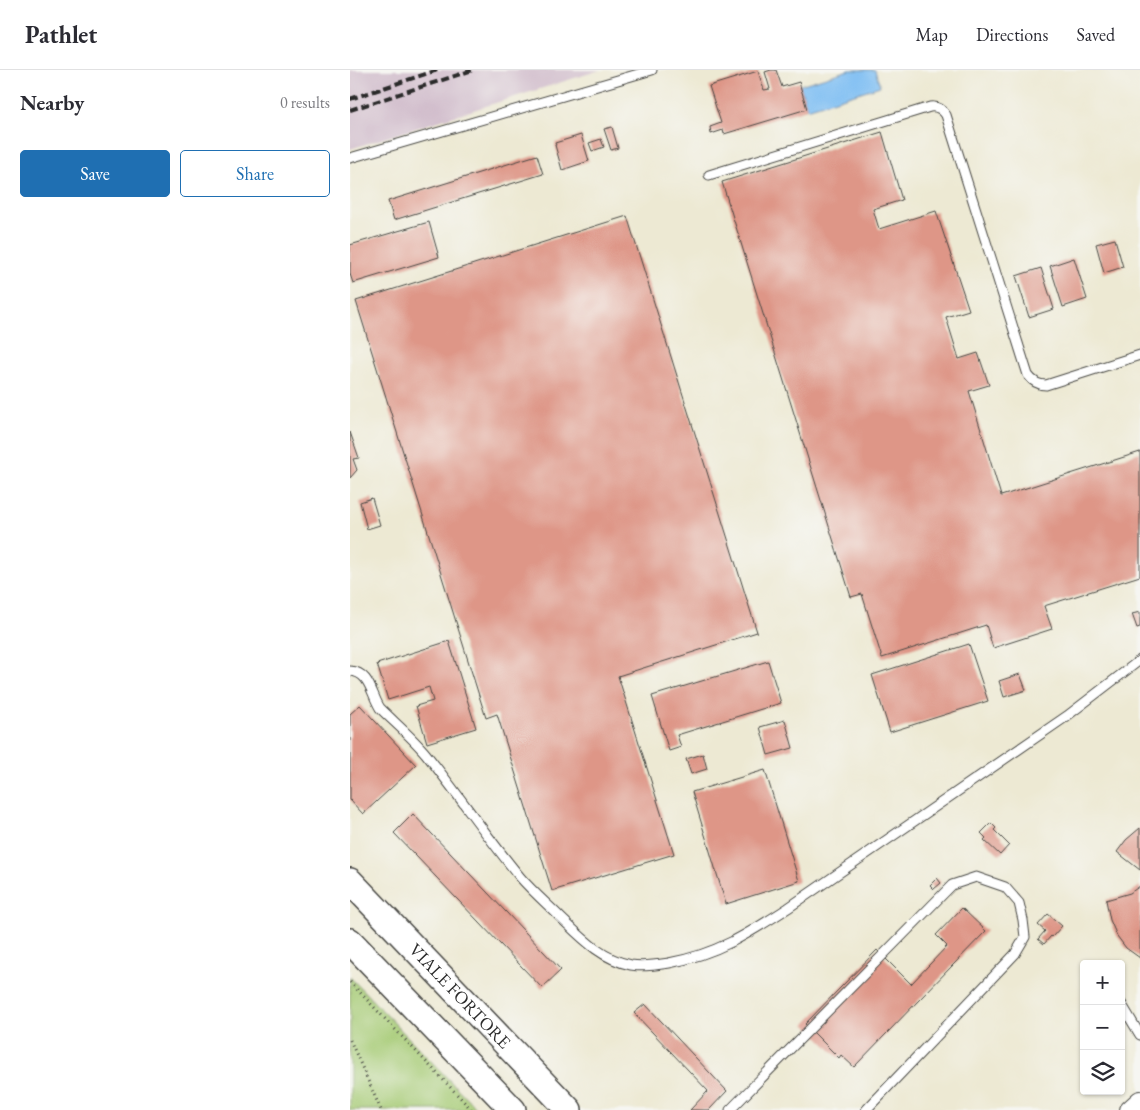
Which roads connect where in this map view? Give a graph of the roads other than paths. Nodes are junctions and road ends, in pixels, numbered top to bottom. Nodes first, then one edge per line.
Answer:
1 (652, 70) edge
2 (350, 158) edge
3 (708, 175) dead end
4 (1140, 355) edge
5 (1140, 660) edge
6 (350, 671) edge
7 (350, 880) edge
8 (350, 941) edge
9 (1123, 1005) edge
10 (1140, 1035) edge
11 (1140, 1100) edge
12 (512, 1110) edge
13 (569, 1110) edge
14 (730, 1110) edge
15 (866, 1110) edge
16 (1129, 1110) edge

1 - 2 lane
3 - 4 lane
5 - 6 lane
7 - 13 main road, VIALE FORTORE
8 - 12 main road
9 - 10 lane
11 - 16 street
14 - 15 lane

